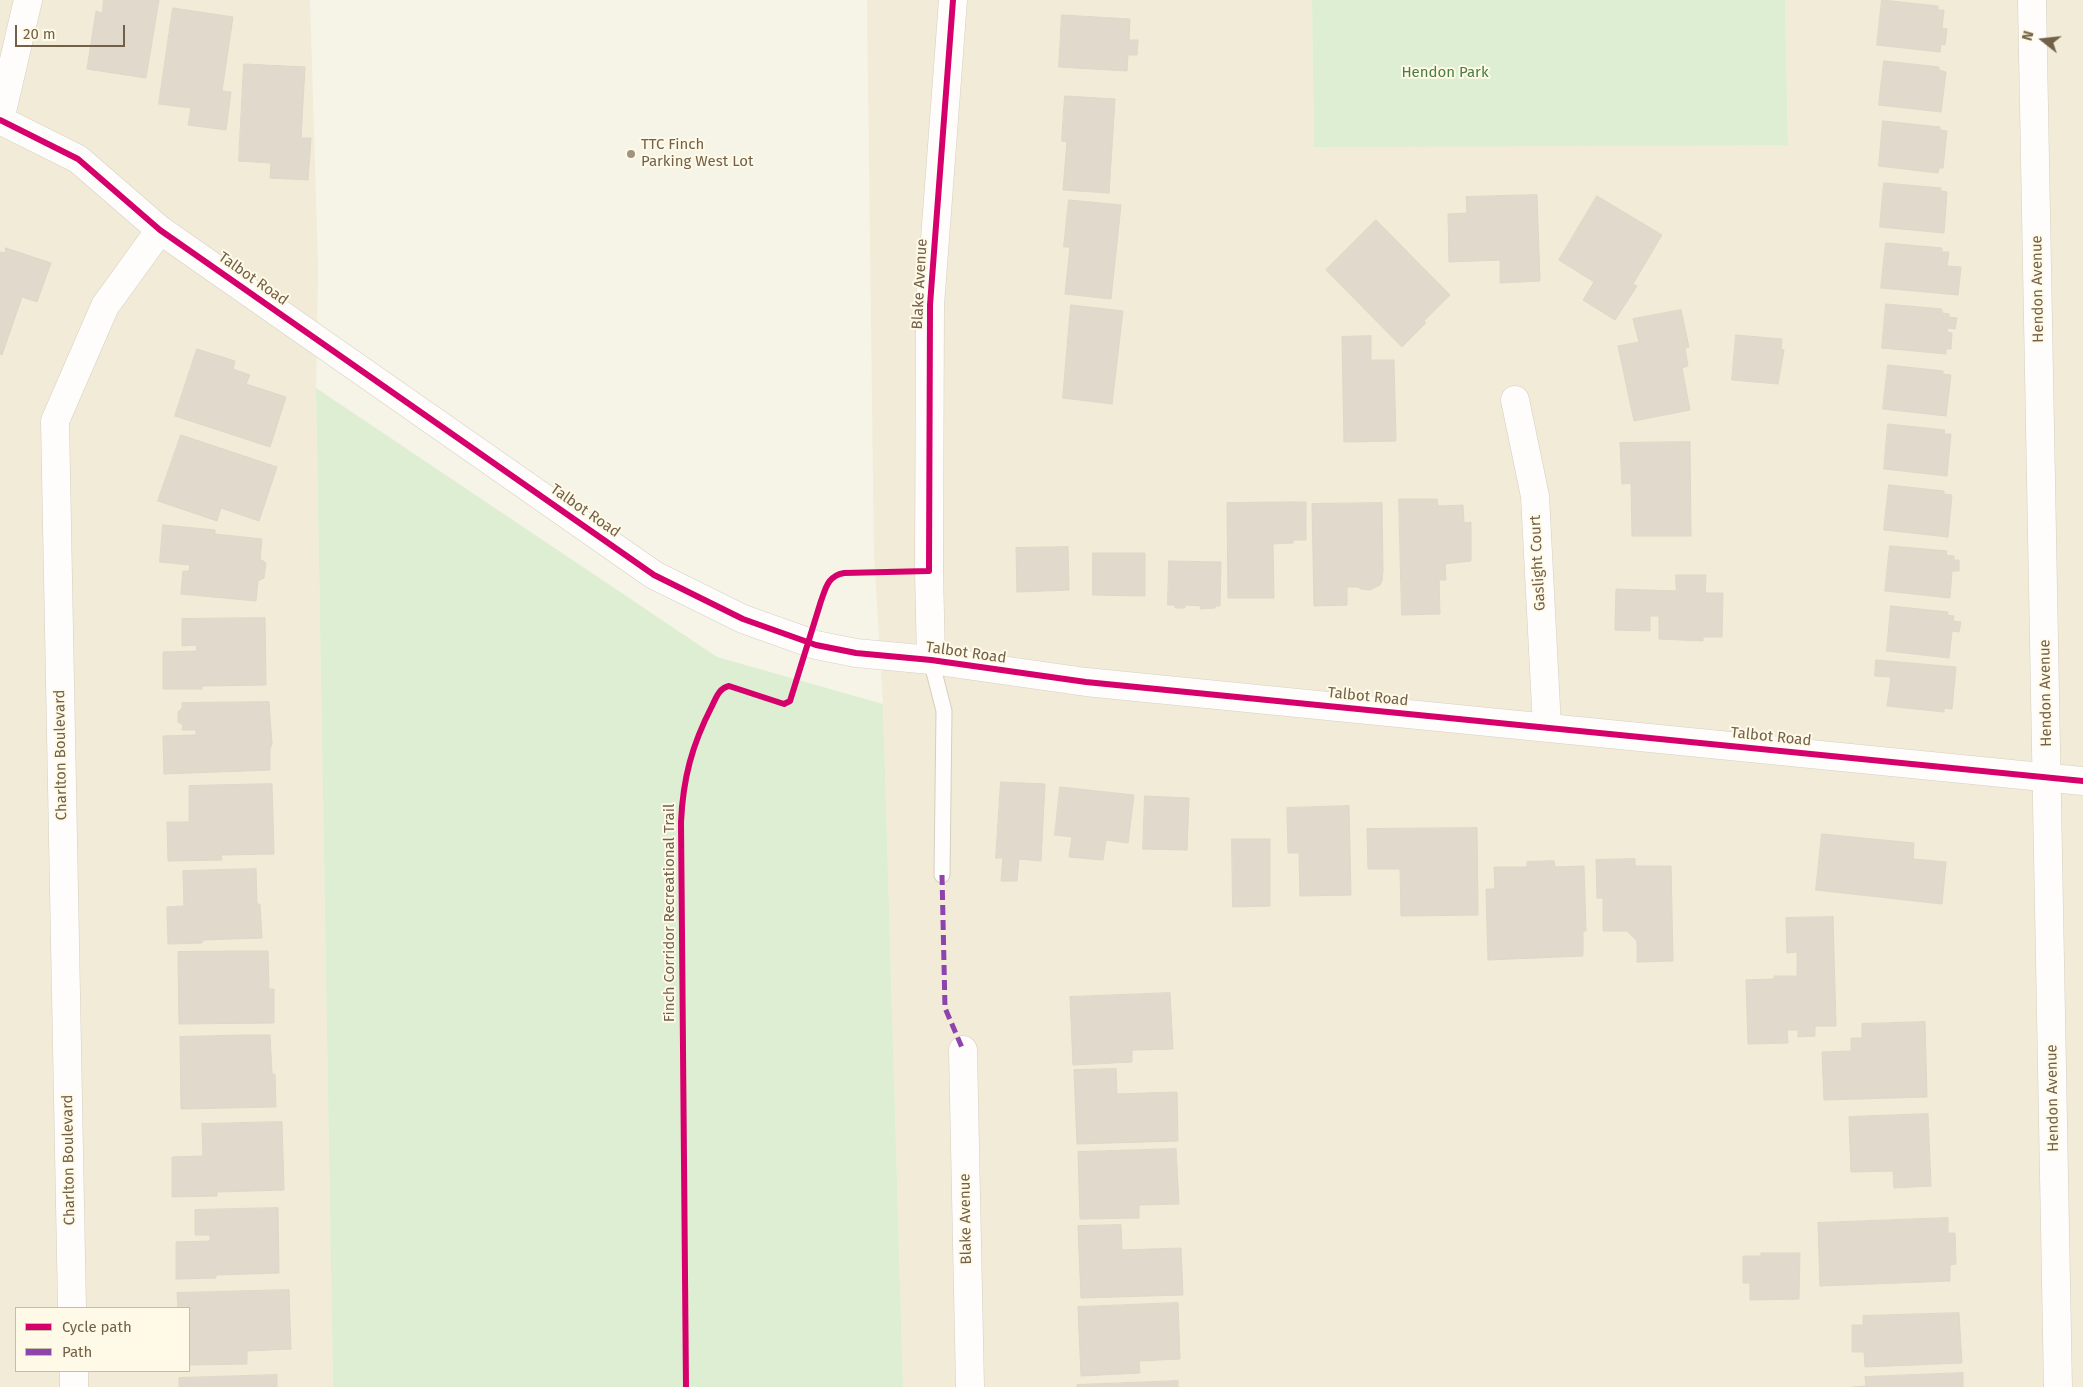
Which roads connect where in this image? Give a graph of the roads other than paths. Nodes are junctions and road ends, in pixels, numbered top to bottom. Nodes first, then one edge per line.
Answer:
1 (28, 0) edge
2 (953, 0) edge
3 (2032, 0) edge
4 (0, 120) edge
5 (160, 230) junction
6 (1515, 400) dead end
7 (931, 660) junction
8 (1547, 727) junction
9 (2047, 776) junction
10 (2083, 781) edge
11 (942, 875) dead end
12 (962, 1050) dead end
13 (72, 1307) edge
14 (74, 1372) edge
15 (74, 1387) edge
16 (970, 1387) edge
17 (2058, 1387) edge

1 - 4 street
2 - 7 street, Blake Avenue
3 - 9 street, Hendon Avenue
4 - 5 street, Talbot Road
5 - 7 street, Talbot Road
5 - 13 street, Charlton Boulevard
6 - 8 street, Gaslight Court
7 - 8 street, Talbot Road
7 - 11 lane
8 - 9 street, Talbot Road
9 - 10 street, Talbot Road
9 - 17 street, Hendon Avenue
12 - 16 street, Blake Avenue
14 - 15 street

